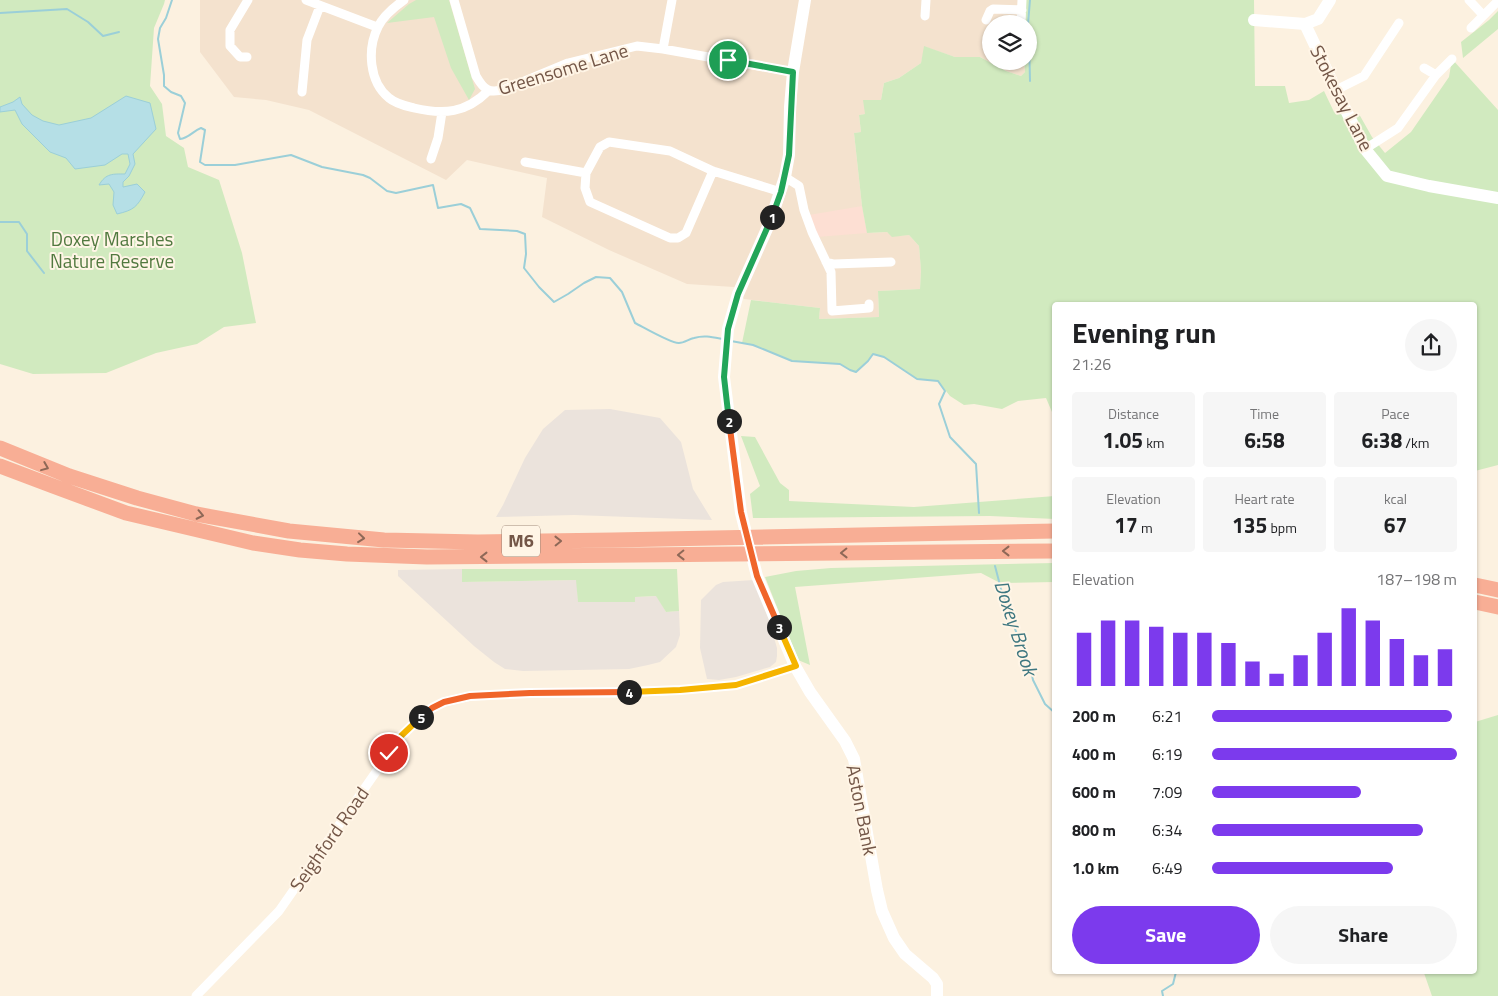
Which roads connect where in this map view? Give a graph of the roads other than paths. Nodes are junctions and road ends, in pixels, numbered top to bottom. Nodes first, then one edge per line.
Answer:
1 (248, 0) edge
2 (306, 0) edge
3 (404, 0) edge
4 (454, 0) edge
5 (672, 0) edge
6 (805, 0) edge
7 (926, 0) edge
8 (1330, 0) edge
9 (1469, 0) edge
10 (1498, 1) edge
11 (317, 3) edge
12 (1022, 5) edge
13 (988, 15) edge
14 (1483, 15) junction
15 (925, 16) dead end
16 (1254, 20) dead end
17 (1399, 22) dead end
18 (1305, 24) junction
19 (377, 27) junction
20 (1471, 28) dead end
21 (663, 49) junction
22 (243, 57) dead end
23 (1452, 59) dead end
24 (1424, 68) dead end
25 (793, 72) junction
26 (1436, 75) junction
27 (1336, 90) junction
28 (488, 91) junction
29 (302, 92) dead end
30 (442, 112) junction
31 (1365, 149) junction
32 (431, 159) dead end
33 (525, 162) dead end
34 (713, 171) junction
35 (586, 173) junction
36 (785, 177) junction
37 (781, 192) junction
38 (1498, 198) edge
39 (826, 262) junction
40 (891, 262) dead end
41 (869, 304) dead end
42 (0, 448) edge
43 (0, 466) edge
44 (1052, 531) edge
45 (1052, 551) edge
46 (1477, 585) edge
47 (1498, 590) edge
48 (1477, 602) edge
49 (1498, 607) edge
50 (796, 666) junction
51 (196, 996) edge
52 (937, 996) edge

1 - 22 street
2 - 11 street
3 - 19 street
4 - 28 street, Greensome Lane
5 - 21 street
6 - 25 street
7 - 15 street
8 - 18 street
9 - 14 street
10 - 14 street
11 - 19 street
11 - 29 street
12 - 13 street
14 - 20 street
16 - 18 street
17 - 27 street
18 - 27 street, Stokesay Lane
19 - 30 street
21 - 25 street, Greensome Lane
21 - 28 street, Greensome Lane
23 - 26 street
24 - 26 street
25 - 36 street
26 - 31 street
27 - 31 street, Stokesay Lane
28 - 30 street
30 - 32 street
31 - 38 street, Stokesay Lane
33 - 35 street
34 - 35 street
34 - 35 street
34 - 37 street
36 - 37 street
36 - 39 street
37 - 50 street, Aston Bank
39 - 40 street
39 - 41 street
42 -> 44 highway, M6
45 -> 43 highway, M6
46 - 47 highway
48 - 49 highway
50 - 51 street, Seighford Road
50 - 52 street, Aston Bank

